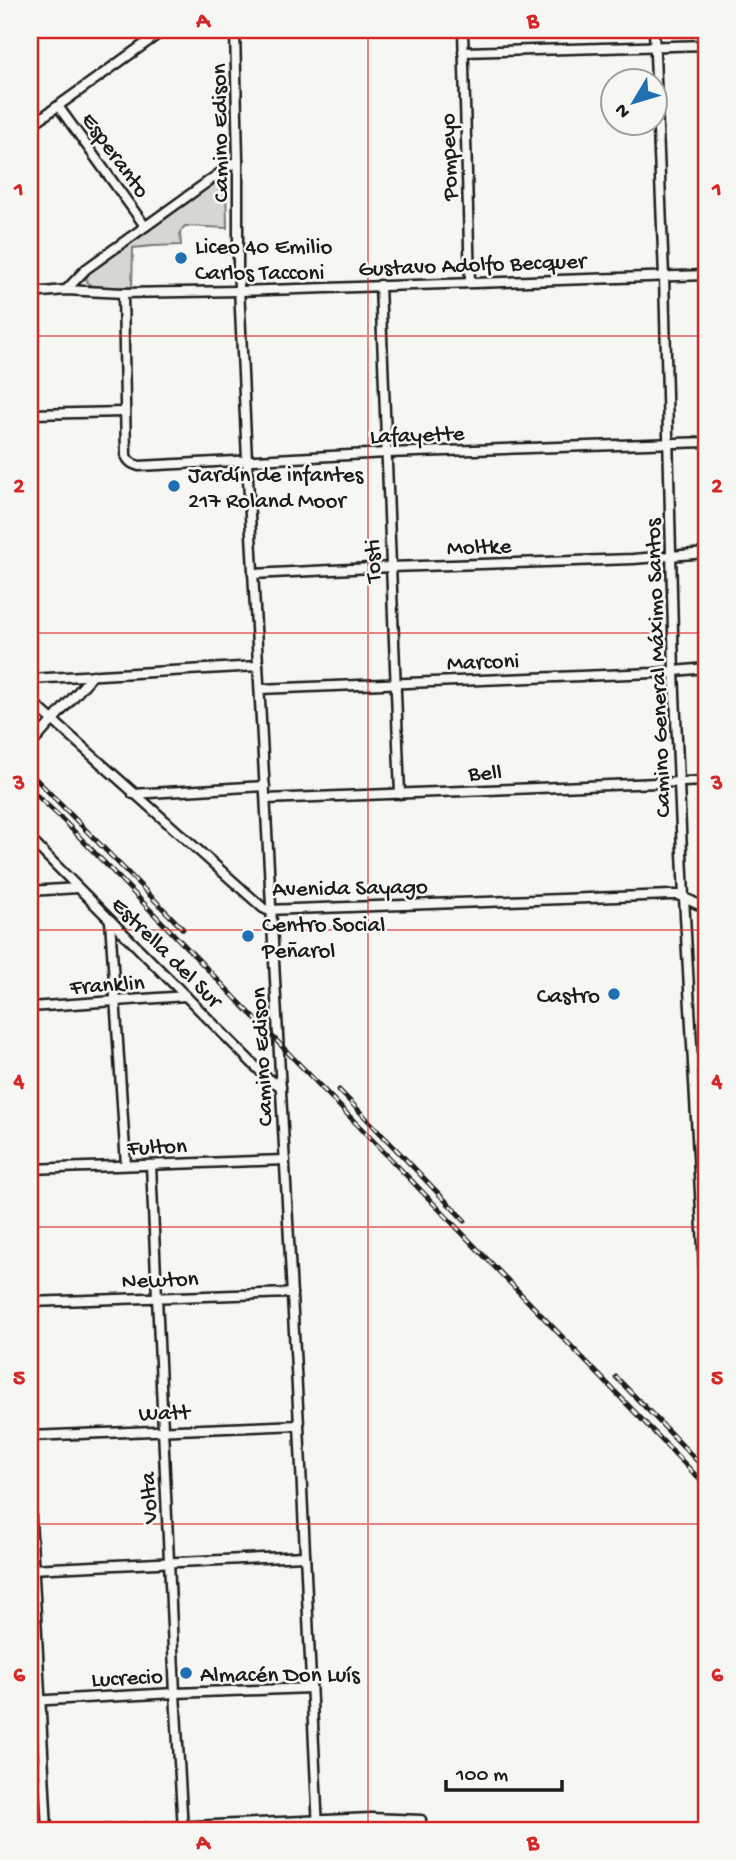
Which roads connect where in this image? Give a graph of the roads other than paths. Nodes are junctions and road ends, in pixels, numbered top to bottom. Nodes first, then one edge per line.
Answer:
1 (163, 30) edge
2 (235, 30) edge
3 (463, 30) edge
4 (654, 30) edge
5 (706, 44) edge
6 (654, 46) junction
7 (463, 52) junction
8 (58, 106) junction
9 (30, 126) edge
10 (238, 160) junction
11 (145, 226) junction
12 (706, 275) edge
13 (664, 276) junction
14 (470, 282) junction
15 (380, 285) junction
16 (65, 290) junction
17 (239, 291) junction
18 (30, 293) edge
19 (123, 293) junction
20 (125, 412) junction
21 (30, 414) edge
22 (706, 442) edge
23 (667, 444) junction
24 (387, 453) junction
25 (247, 460) junction
26 (706, 553) edge
27 (671, 556) junction
28 (391, 567) junction
29 (253, 574) junction
30 (258, 666) junction
31 (706, 668) edge
32 (674, 671) junction
33 (93, 675) junction
34 (30, 679) edge
35 (396, 682) junction
36 (260, 689) junction
37 (30, 700) edge
38 (52, 720) junction
39 (30, 746) edge
40 (706, 781) edge
41 (679, 782) junction
42 (265, 786) junction
43 (133, 794) junction
44 (400, 794) junction
45 (266, 799) junction
46 (30, 839) edge
47 (78, 888) junction
48 (30, 891) edge
49 (684, 897) junction
50 (706, 908) edge
51 (271, 910) junction
52 (110, 920) junction
53 (186, 996) junction
54 (114, 1002) junction
55 (30, 1007) edge
56 (281, 1087) junction
57 (285, 1160) junction
58 (150, 1165) junction
59 (126, 1166) junction
60 (30, 1169) edge
61 (292, 1293) junction
62 (158, 1297) junction
63 (30, 1302) edge
64 (706, 1303) edge
65 (299, 1425) junction
66 (163, 1430) junction
67 (30, 1436) edge
68 (30, 1499) edge
69 (305, 1556) junction
70 (169, 1562) junction
71 (32, 1569) edge
72 (311, 1688) junction
73 (175, 1693) junction
74 (30, 1701) edge
75 (40, 1701) junction
76 (421, 1819) dead end
77 (318, 1820) junction
78 (183, 1829) edge
79 (47, 1830) edge
80 (103, 1830) edge
81 (318, 1830) edge

1 - 8 street
2 - 10 street, Camino Edison
3 - 7 street, Pompeyo
4 - 6 street, Camino General Máximo Santos
5 - 6 street
6 - 7 street
6 - 13 street, Camino General Máximo Santos
7 - 14 street, Pompeyo
8 - 9 street
8 - 11 street, Esperanto
10 - 11 street
10 - 17 street, Camino Edison
11 - 16 street
12 - 13 street, Gustavo Adolfo Becquer
13 - 14 street, Gustavo Adolfo Becquer
13 - 23 street, Camino General Máximo Santos
14 - 15 street, Gustavo Adolfo Becquer
15 - 17 street, Gustavo Adolfo Becquer
15 - 24 street, Tosti
16 - 18 street, Gustavo Adolfo Becquer
16 - 19 street, Gustavo Adolfo Becquer
17 - 19 street, Gustavo Adolfo Becquer
17 - 25 street, Camino Edison
19 - 20 street
20 - 21 street
20 - 25 street, Lafayette
22 - 23 street, Lafayette
23 - 24 street, Lafayette
23 - 27 street, Camino General Máximo Santos
24 - 25 street, Lafayette
24 - 28 street, Tosti
25 - 29 street, Camino Edison
26 - 27 street, Moltke
27 - 28 street, Moltke
27 - 32 street, Camino General Máximo Santos
28 - 29 street, Moltke
28 - 35 street, Tosti
29 - 30 street, Camino Edison
30 - 33 street
30 - 36 street, Camino Edison
31 - 32 street, Marconi
32 - 35 street, Marconi
32 - 41 street, Camino General Máximo Santos
33 - 34 street
33 - 38 street
35 - 36 street, Marconi
35 - 44 street, Tosti
36 - 42 street, Camino Edison
37 - 38 street, Avenida Sayago
38 - 39 street
38 - 43 street, Avenida Sayago
40 - 41 street, Bell
41 - 44 street, Bell
41 - 49 street, Camino General Máximo Santos
42 - 43 street
42 - 45 street, Camino Edison
43 - 51 street, Avenida Sayago
44 - 45 street, Bell
45 - 51 street, Camino Edison
46 - 47 street, Estrella del Sur
47 - 48 street
47 - 52 street, Estrella del Sur
49 - 50 street, Avenida Sayago
49 - 51 street, Avenida Sayago
49 - 64 street, Camino General Máximo Santos
51 - 56 street, Camino Edison
52 - 53 street, Estrella del Sur
52 - 54 street
53 - 54 street, Franklin
53 - 56 street, Estrella del Sur
54 - 55 street, Franklin
54 - 59 street
56 - 57 street, Camino Edison
57 - 58 street, Fulton
57 - 61 street, Camino Edison
58 - 59 street, Fulton
58 - 62 street, Volta
59 - 60 street, Fulton
61 - 62 street, Newton
61 - 65 street, Camino Edison
62 - 63 street, Newton
62 - 66 street, Volta
65 - 66 street, Watt
65 - 69 street, Camino Edison
66 - 67 street, Watt
66 - 70 street, Volta
68 - 71 street
69 - 70 street
69 - 72 street, Camino Edison
70 - 71 street
70 - 73 street, Volta
71 - 75 street
72 - 73 street, Lucrecio
72 - 77 street, Camino Edison
73 - 75 street, Lucrecio
73 - 78 street, Volta
74 - 75 street, Lucrecio
75 - 79 street
76 - 77 street
77 - 78 street
77 - 81 street, Camino Edison
78 - 80 street

